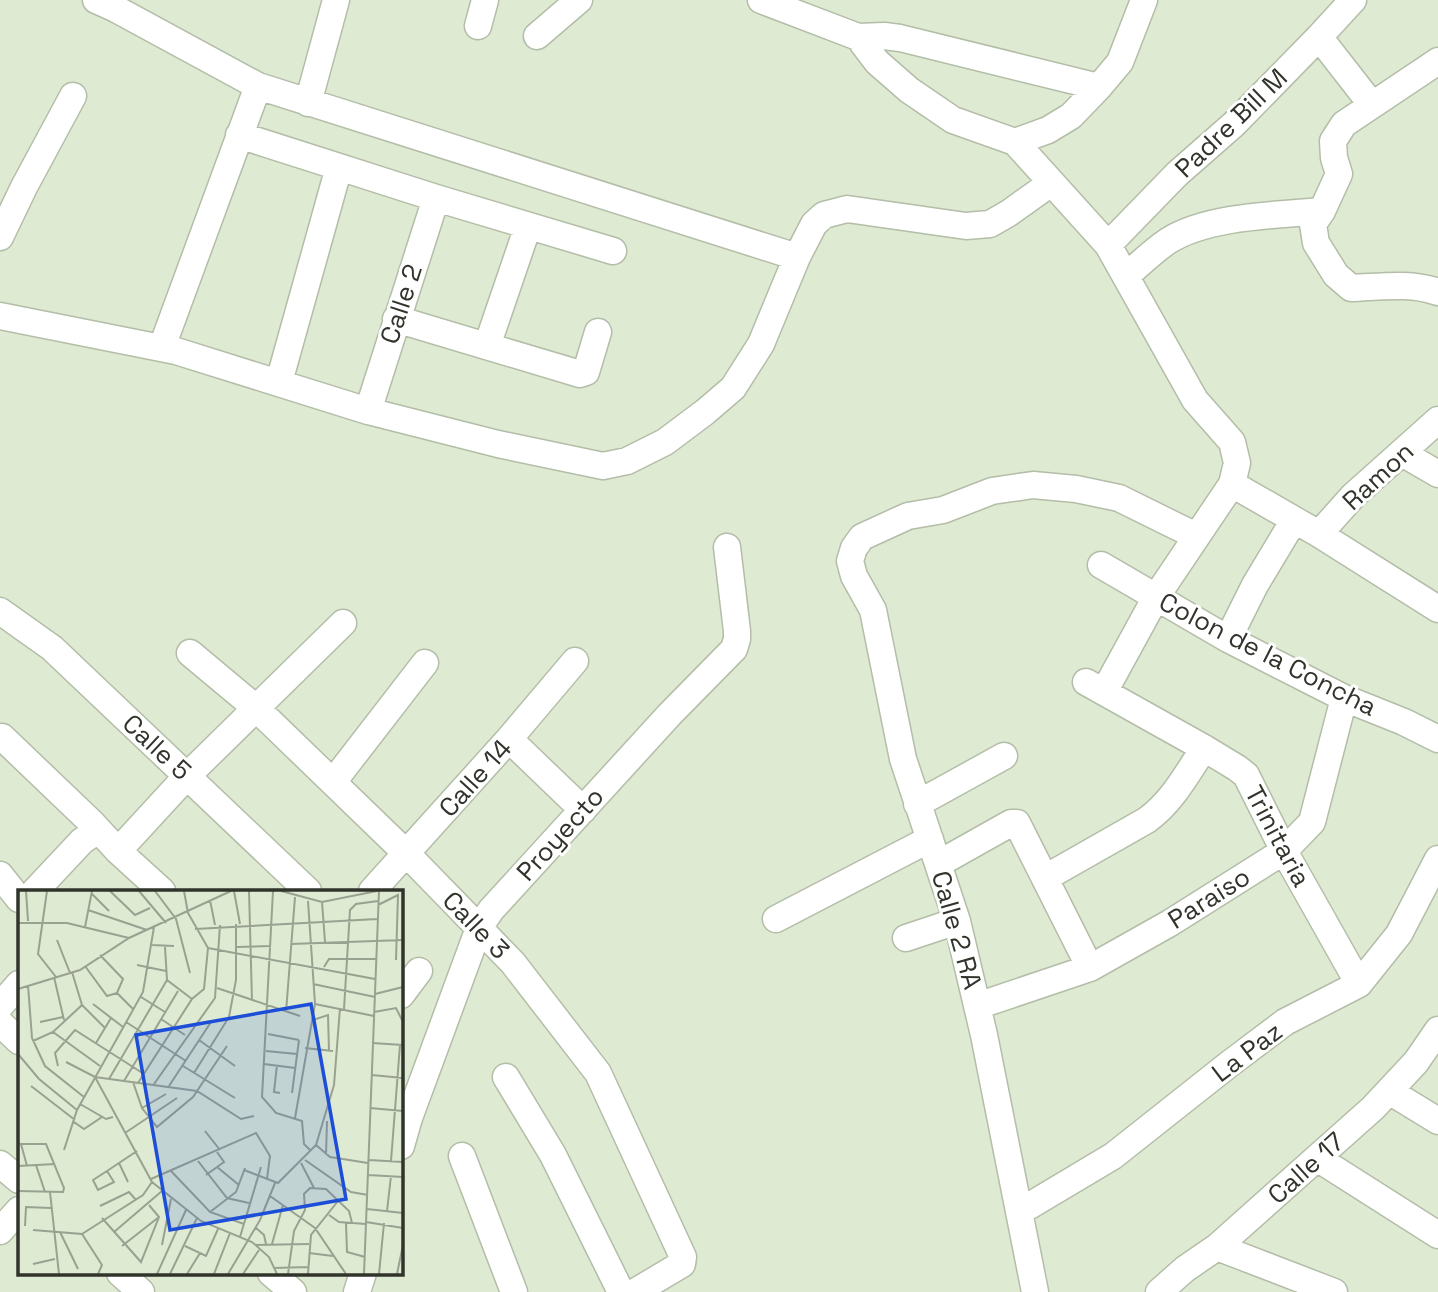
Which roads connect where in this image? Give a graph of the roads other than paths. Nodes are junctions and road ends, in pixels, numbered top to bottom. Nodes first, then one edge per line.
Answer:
1 (335, 0) edge
2 (485, 0) edge
3 (579, 0) edge
4 (761, 0) edge
5 (1144, 0) edge
6 (1353, 0) edge
7 (108, 3) edge
8 (478, 26) dead end
9 (537, 36) dead end
10 (858, 37) junction
11 (1319, 37) junction
12 (1438, 61) edge
13 (258, 86) junction
14 (1099, 87) junction
15 (73, 96) dead end
16 (308, 103) junction
17 (1372, 105) junction
18 (239, 135) junction
19 (1015, 142) junction
20 (339, 167) junction
21 (1051, 183) junction
22 (12, 184) edge
23 (436, 198) junction
24 (1322, 211) junction
25 (528, 226) junction
26 (0, 237) edge
27 (1108, 245) junction
28 (613, 251) dead end
29 (797, 257) junction
30 (1126, 276) junction
31 (1438, 292) edge
32 (0, 316) edge
33 (396, 319) junction
34 (598, 332) dead end
35 (487, 346) junction
36 (162, 347) junction
37 (279, 382) junction
38 (368, 411) junction
39 (1438, 420) edge
40 (1402, 453) junction
41 (1438, 474) edge
42 (1232, 484) junction
43 (1294, 520) junction
44 (1319, 534) junction
45 (1196, 536) junction
46 (727, 548) dead end
47 (1101, 565) dead end
48 (1156, 597) junction
49 (1438, 609) edge
50 (0, 611) edge
51 (343, 623) dead end
52 (1228, 639) junction
53 (190, 653) dead end
54 (575, 661) dead end
55 (425, 663) dead end
56 (1344, 698) junction
57 (257, 709) junction
58 (2, 737) edge
59 (1438, 738) edge
60 (509, 739) junction
61 (1204, 748) junction
62 (1004, 756) dead end
63 (187, 776) junction
64 (333, 782) junction
65 (917, 804) junction
66 (583, 810) junction
67 (98, 830) junction
68 (1284, 850) junction
69 (118, 851) junction
70 (934, 851) junction
71 (407, 854) junction
72 (1438, 859) edge
73 (0, 875) edge
74 (1045, 878) junction
75 (36, 890) edge
76 (161, 890) edge
77 (307, 890) edge
78 (373, 890) edge
79 (18, 898) edge
80 (776, 919) dead end
81 (957, 921) junction
82 (479, 928) junction
83 (906, 938) dead end
84 (1090, 968) junction
85 (419, 971) dead end
86 (1359, 984) junction
87 (18, 985) edge
88 (402, 994) edge
89 (0, 1006) edge
90 (978, 1006) junction
91 (0, 1023) edge
92 (1438, 1030) edge
93 (18, 1040) edge
94 (506, 1077) dead end
95 (1389, 1091) junction
96 (405, 1114) edge
97 (1438, 1121) edge
98 (402, 1138) edge
99 (462, 1156) dead end
100 (1317, 1158) junction
101 (0, 1164) edge
102 (18, 1179) edge
103 (18, 1211) edge
104 (1019, 1212) junction
105 (0, 1231) edge
106 (1438, 1235) edge
107 (1217, 1247) junction
108 (121, 1274) edge
109 (363, 1274) edge
110 (141, 1292) edge
111 (357, 1292) edge
112 (514, 1292) edge
113 (621, 1292) edge
114 (635, 1292) edge
115 (1035, 1292) edge
116 (1159, 1292) edge
117 (1334, 1292) edge

1 - 16 street
2 - 8 street
3 - 9 street
4 - 10 street
5 - 14 street
6 - 11 street, Padre Bill M
7 - 13 street
10 - 14 street
10 - 19 street
11 - 17 street
11 - 27 street, Padre Bill M
12 - 17 street
13 - 16 street
13 - 18 street
14 - 19 street
15 - 22 street
16 - 29 street
17 - 24 street
18 - 20 street
18 - 36 street
19 - 21 street
20 - 23 street
20 - 37 street
21 - 27 street
21 - 29 street
22 - 26 street
23 - 25 street
23 - 33 street, Calle 2
24 - 30 street
24 - 31 street
25 - 28 street
25 - 35 street
27 - 30 street
29 - 38 street
30 - 42 street
32 - 36 street
33 - 35 street
33 - 38 street, Calle 2
34 - 35 street
36 - 37 street
37 - 38 street
39 - 40 street, Ramon
40 - 41 street
40 - 44 street, Ramon
42 - 43 street
42 - 45 street
43 - 44 street
43 - 52 street
44 - 49 street
45 - 48 street
45 - 65 street, Calle 2 RA
46 - 66 street, Proyecto
47 - 48 street, Colon de la Concha
48 - 52 street, Colon de la Concha
48 - 61 street, Trinitaria
50 - 63 street, Calle 5
51 - 57 street
52 - 56 street, Colon de la Concha
53 - 57 street, Calle 3
54 - 60 street, Calle 14
55 - 64 street
56 - 59 street, Colon de la Concha
56 - 68 street, Paraiso
57 - 63 street
57 - 64 street, Calle 3
58 - 67 street
60 - 66 street
60 - 71 street, Calle 14
61 - 68 street, Trinitaria
61 - 74 street
62 - 65 street
63 - 69 street
63 - 77 street, Calle 5
64 - 71 street, Calle 3
65 - 70 street, Calle 2 RA
66 - 82 street, Proyecto
67 - 69 street
67 - 75 street
68 - 84 street, Paraiso
68 - 86 street, Trinitaria
69 - 76 street
70 - 74 street
70 - 80 street
70 - 81 street, Calle 2 RA
71 - 78 street, Calle 14
71 - 82 street, Calle 3
72 - 86 street, La Paz
73 - 79 street
74 - 84 street
81 - 83 street
81 - 90 street, Calle 2 RA
82 - 96 street, Proyecto
82 - 114 street, Calle 3
84 - 90 street, Paraiso
85 - 88 street
86 - 104 street, La Paz
87 - 89 street
90 - 104 street, Calle 2 RA
91 - 93 street
92 - 95 street, Calle 17
94 - 113 street
95 - 97 street
95 - 100 street, Calle 17
96 - 98 street, Proyecto
99 - 112 street
100 - 106 street
100 - 107 street, Calle 17
101 - 102 street
103 - 105 street
104 - 115 street, Calle 2 RA
107 - 116 street, Calle 17
107 - 117 street
108 - 110 street
109 - 111 street

